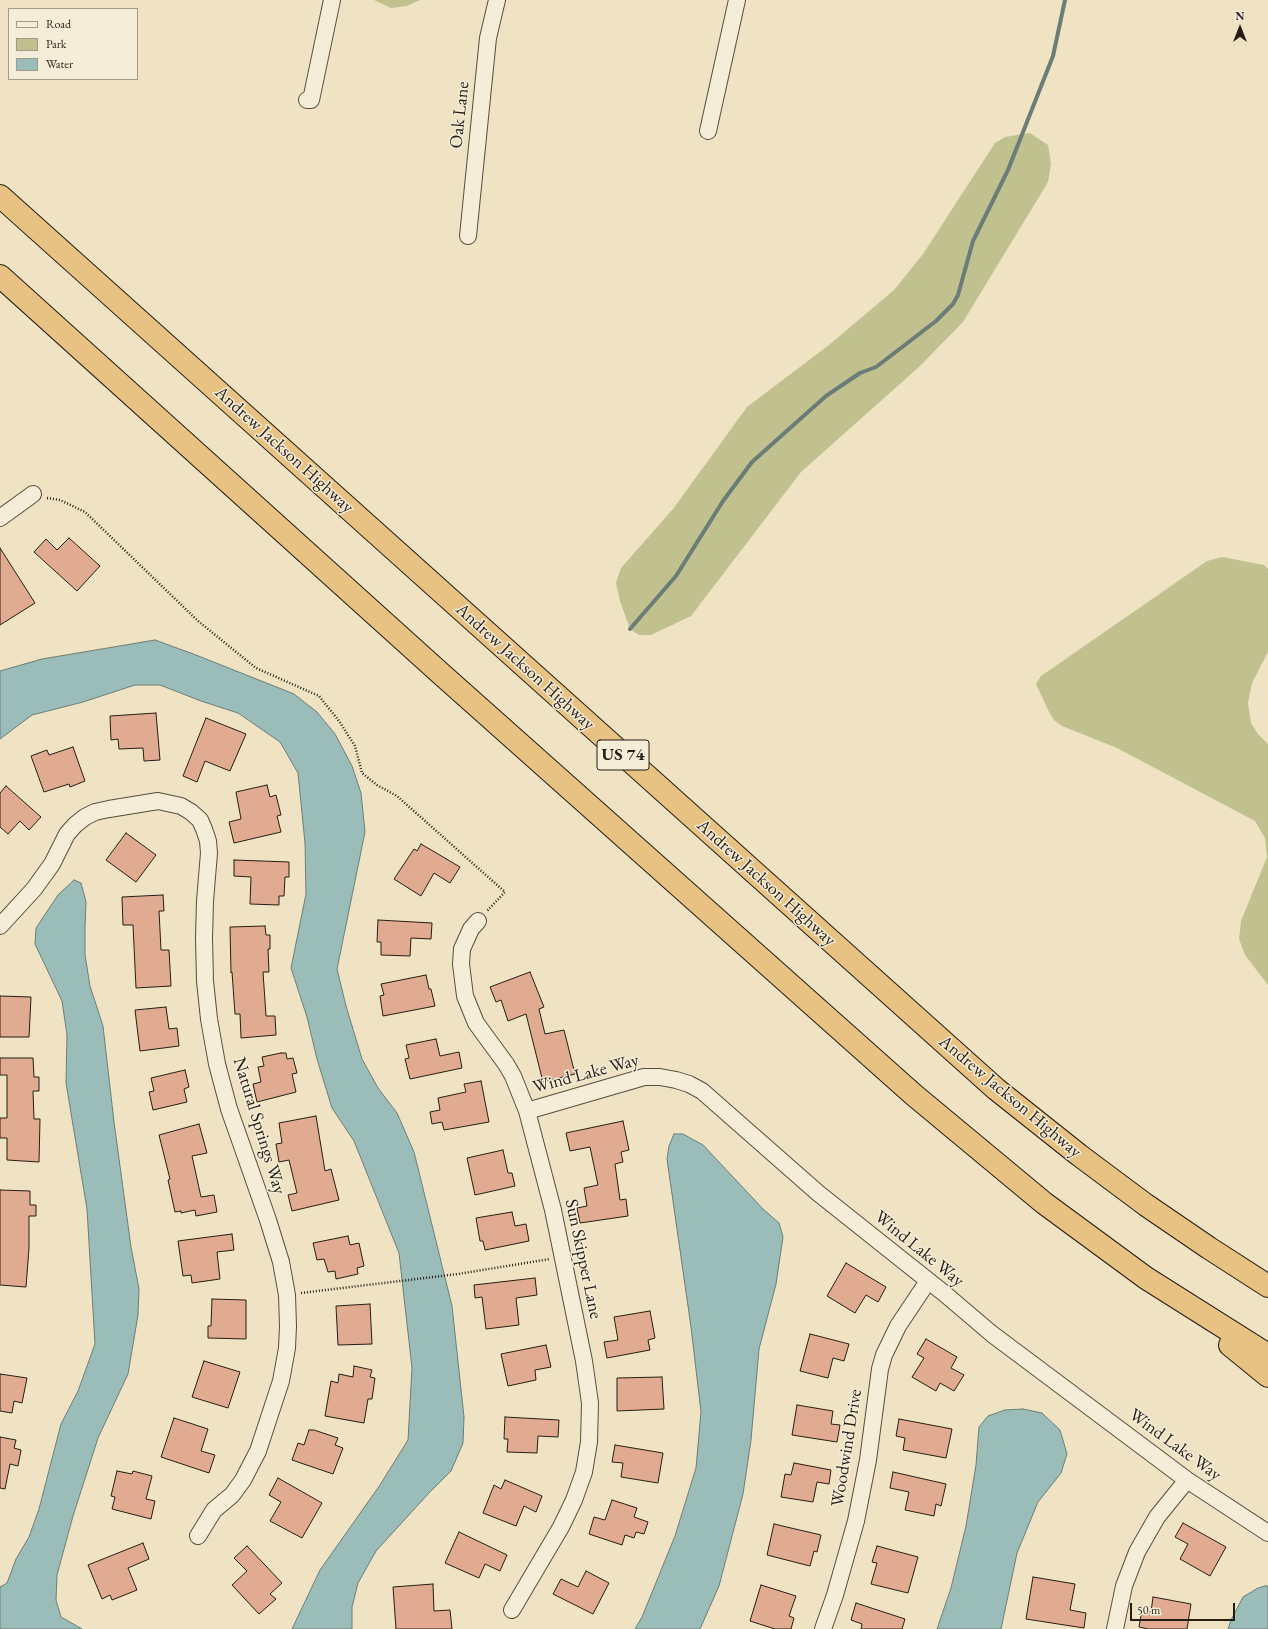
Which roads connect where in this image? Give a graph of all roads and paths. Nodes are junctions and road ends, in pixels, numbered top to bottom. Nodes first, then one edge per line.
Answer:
1 (332, 0) edge
2 (497, 0) edge
3 (736, 0) edge
4 (307, 100) dead end
5 (708, 131) dead end
6 (0, 196) edge
7 (468, 236) dead end
8 (0, 276) edge
9 (33, 494) joint
10 (0, 518) edge
11 (478, 921) joint
12 (0, 926) edge
13 (527, 1111) junction
14 (562, 1257) junction
15 (1146, 1278) junction
16 (928, 1281) junction
17 (1268, 1286) edge
18 (287, 1295) junction
19 (1268, 1355) edge
20 (1268, 1376) edge
21 (1187, 1480) junction
22 (1268, 1533) edge
23 (198, 1536) dead end
24 (512, 1610) dead end
25 (822, 1629) edge
26 (1115, 1629) edge

1 - 4 street
2 - 7 street, Oak Lane
3 - 5 street
6 - 17 highway, Andrew Jackson Highway / US 74
8 - 15 highway
9 - 10 street
9 - 11 path
11 - 13 street, Sun Skipper Lane
12 - 18 street, Natural Springs Way
13 - 14 street, Sun Skipper Lane
13 - 16 street, Wind Lake Way
14 - 18 path
14 - 24 street, Sun Skipper Lane
15 - 19 highway
15 - 20 highway
16 - 21 street, Wind Lake Way
16 - 25 street, Woodwind Drive
18 - 23 street, Natural Springs Way
21 - 22 street, Wind Lake Way
21 - 26 street

